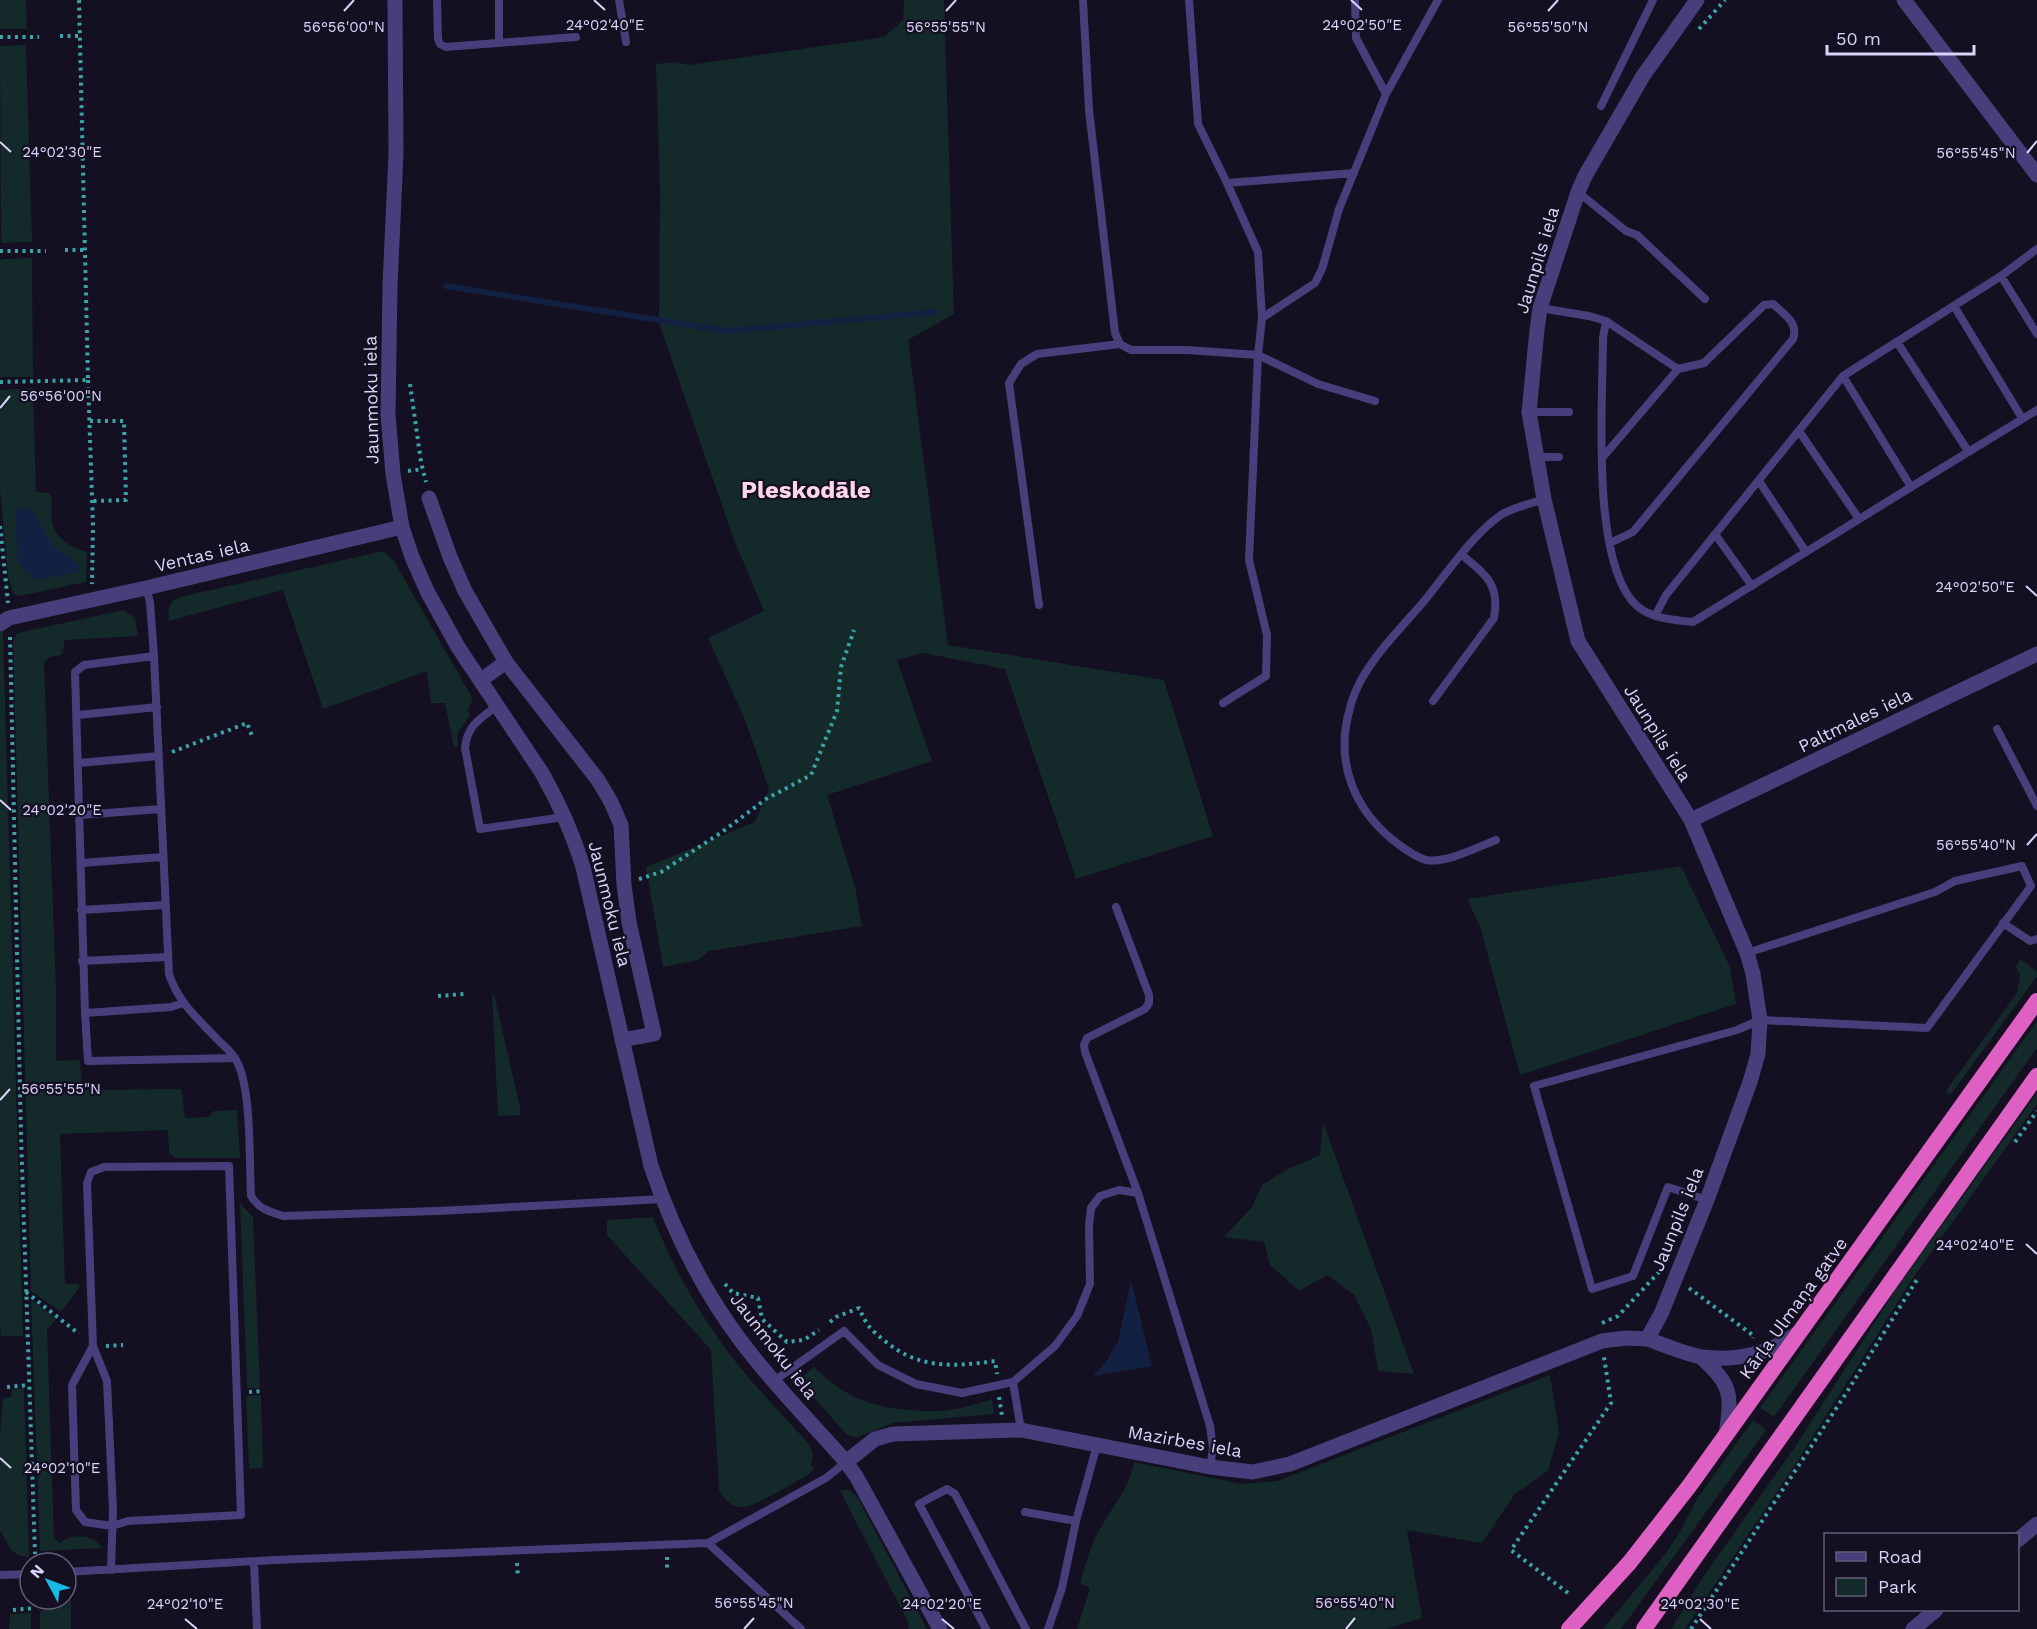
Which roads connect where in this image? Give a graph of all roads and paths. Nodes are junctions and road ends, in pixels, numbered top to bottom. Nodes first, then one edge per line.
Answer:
1 (79, 0) edge
2 (395, 0) edge
3 (437, 0) edge
4 (499, 0) edge
5 (619, 0) edge
6 (1083, 0) edge
7 (1190, 0) edge
8 (1355, 0) edge
9 (1438, 0) edge
10 (1653, 0) edge
11 (1697, 0) edge
12 (1904, 0) edge
13 (60, 36) dead end
14 (80, 36) junction
15 (39, 37) dead end
16 (576, 37) dead end
17 (0, 38) edge
18 (626, 42) dead end
19 (499, 43) junction
20 (1386, 94) junction
21 (1601, 106) dead end
22 (1353, 173) junction
23 (2037, 175) edge
24 (1227, 183) junction
25 (1578, 192) junction
26 (2037, 249) edge
27 (65, 250) dead end
28 (85, 250) junction
29 (0, 251) edge
30 (46, 251) dead end
31 (2001, 276) junction
32 (1705, 299) dead end
33 (1954, 306) junction
34 (1540, 308) junction
35 (1262, 318) junction
36 (1606, 321) junction
37 (2037, 333) edge
38 (1896, 342) junction
39 (1120, 344) junction
40 (1258, 355) junction
41 (1678, 369) junction
42 (1843, 376) junction
43 (88, 380) junction
44 (0, 382) edge
45 (410, 384) dead end
46 (1375, 401) dead end
47 (2037, 410) edge
48 (1528, 412) junction
49 (1569, 412) dead end
50 (2022, 418) junction
51 (90, 421) junction
52 (1799, 431) junction
53 (1968, 451) junction
54 (1559, 457) dead end
55 (1537, 458) junction
56 (1603, 458) junction
57 (1759, 481) junction
58 (1911, 487) junction
59 (429, 498) joint
60 (1544, 499) junction
61 (93, 501) junction
62 (1859, 519) junction
63 (0, 526) edge
64 (402, 527) junction
65 (1715, 534) junction
66 (1610, 543) junction
67 (1806, 552) junction
68 (1462, 555) junction
69 (92, 585) dead end
70 (1752, 586) junction
71 (146, 588) junction
72 (1039, 605) dead end
73 (1655, 616) junction
74 (3, 618) edge
75 (854, 630) dead end
76 (2037, 654) edge
77 (154, 656) junction
78 (506, 662) junction
79 (481, 680) junction
80 (1433, 701) dead end
81 (1223, 704) dead end
82 (498, 705) junction
83 (157, 707) junction
84 (78, 715) junction
85 (1996, 729) dead end
86 (252, 736) dead end
87 (168, 753) dead end
88 (159, 756) junction
89 (79, 763) junction
90 (2037, 806) edge
91 (161, 809) junction
92 (80, 815) junction
93 (564, 817) junction
94 (1690, 820) junction
95 (1496, 840) dead end
96 (163, 857) junction
97 (81, 863) junction
98 (2034, 883) edge
99 (624, 885) junction
100 (165, 905) junction
101 (1116, 907) dead end
102 (81, 909) junction
103 (2003, 923) junction
104 (2037, 939) edge
105 (1747, 953) junction
106 (167, 957) junction
107 (82, 961) junction
108 (464, 994) dead end
109 (438, 996) dead end
110 (2037, 1001) edge
111 (183, 1003) junction
112 (85, 1013) junction
113 (1760, 1020) junction
114 (622, 1040) junction
115 (235, 1058) junction
116 (2037, 1077) edge
117 (2037, 1111) edge
118 (2009, 1149) dead end
119 (1138, 1193) junction
120 (663, 1199) junction
121 (1707, 1200) junction
122 (1924, 1269) dead end
123 (26, 1292) junction
124 (733, 1293) dead end
125 (828, 1323) dead end
126 (820, 1329) dead end
127 (1801, 1330) junction
128 (1647, 1340) junction
129 (1602, 1341) junction
130 (93, 1346) junction
131 (1701, 1357) junction
132 (774, 1381) junction
133 (1013, 1382) junction
134 (29, 1385) junction
135 (998, 1385) junction
136 (7, 1387) dead end
137 (1003, 1430) junction
138 (1021, 1430) junction
139 (1726, 1435) junction
140 (1097, 1445) junction
141 (846, 1462) junction
142 (1210, 1467) junction
143 (1025, 1512) dead end
144 (1076, 1521) junction
145 (2037, 1524) edge
146 (112, 1526) junction
147 (2019, 1539) edge
148 (708, 1543) junction
149 (35, 1551) edge
150 (254, 1563) junction
151 (111, 1570) junction
152 (78, 1571) edge
153 (18, 1574) edge
154 (0, 1575) edge
155 (1568, 1593) dead end
156 (13, 1610) dead end
157 (18, 1610) edge
158 (1935, 1611) edge
159 (257, 1629) edge
160 (801, 1629) edge
161 (940, 1629) edge
162 (986, 1629) edge
163 (1026, 1629) edge
164 (1048, 1629) edge
165 (1569, 1629) edge
166 (1644, 1629) edge
167 (1690, 1629) edge
168 (1913, 1629) edge

1 - 14 path
2 - 64 street, Jaunmoku iela
3 - 19 lane
4 - 19 lane
5 - 18 lane
6 - 39 lane
7 - 24 lane
8 - 20 lane
9 - 20 lane
10 - 21 lane
11 - 25 street, Jaunpils iela
12 - 23 street
13 - 14 path
14 - 28 path
15 - 17 path
16 - 19 lane
20 - 22 lane
22 - 24 lane
22 - 35 lane
24 - 35 lane
25 - 32 lane
25 - 34 street, Jaunpils iela
26 - 31 lane
27 - 28 path
28 - 43 path
29 - 30 path
31 - 33 lane
31 - 37 lane
33 - 38 lane
33 - 50 lane
34 - 36 lane
34 - 48 street, Jaunpils iela
35 - 40 lane
36 - 41 lane
36 - 56 lane
38 - 42 lane
38 - 53 lane
39 - 40 lane
39 - 72 lane
40 - 46 lane
40 - 81 lane
41 - 56 lane
41 - 66 lane
42 - 52 lane
42 - 58 lane
43 - 44 path
43 - 51 path
45 - 59 path
47 - 50 lane
48 - 49 lane
48 - 55 street, Jaunpils iela
50 - 53 lane
51 - 61 path
51 - 61 path
52 - 57 lane
52 - 62 lane
53 - 58 lane
54 - 55 lane
55 - 60 street, Jaunpils iela
56 - 66 lane
57 - 65 lane
57 - 67 lane
58 - 62 lane
59 - 78 street, Jaunmoku iela
60 - 68 lane
60 - 94 street, Jaunpils iela
61 - 69 path
62 - 67 lane
63 - 74 path
64 - 71 street, Ventas iela
64 - 79 street, Jaunmoku iela
65 - 70 lane
65 - 73 lane
66 - 73 lane
67 - 70 lane
68 - 80 lane
68 - 95 lane
70 - 73 lane
71 - 74 street, Ventas iela
71 - 77 lane
74 - 123 path
75 - 99 path
76 - 94 street, Paltmales iela
77 - 83 lane
77 - 84 lane
78 - 79 street
78 - 99 street, Jaunmoku iela
79 - 82 street, Jaunmoku iela
82 - 93 street, Jaunmoku iela
82 - 93 lane
83 - 84 lane
83 - 88 lane
84 - 89 lane
85 - 90 lane
86 - 87 path
88 - 89 lane
88 - 91 lane
89 - 92 lane
91 - 92 lane
91 - 96 lane
92 - 97 lane
93 - 114 street, Jaunmoku iela
94 - 105 street, Jaunpils iela
96 - 97 lane
96 - 100 lane
97 - 102 lane
98 - 103 lane
98 - 105 lane
99 - 114 street, Jaunmoku iela
100 - 102 lane
100 - 106 lane
101 - 119 lane
102 - 107 lane
103 - 104 lane
103 - 113 lane
105 - 113 street, Jaunpils iela
106 - 107 lane
106 - 111 lane
107 - 112 lane
108 - 109 path
110 - 127 highway, Kārļa Ulmaņa gatve
111 - 112 lane
111 - 115 lane
112 - 115 lane
113 - 121 street, Jaunpils iela
113 - 121 lane
114 - 120 street, Jaunmoku iela
115 - 120 lane
116 - 166 highway
117 - 118 path
119 - 133 lane
119 - 142 lane
120 - 132 street, Jaunmoku iela
121 - 128 street, Jaunpils iela
122 - 167 path
123 - 130 path
123 - 134 path
124 - 126 path
125 - 135 path
127 - 131 street
127 - 139 highway, Kārļa Ulmaņa gatve
128 - 129 street, Mazirbes iela
128 - 131 street
129 - 142 street, Mazirbes iela
129 - 155 path
130 - 146 lane
130 - 146 lane
130 - 146 lane
131 - 139 street
132 - 135 lane
132 - 141 street, Jaunmoku iela
133 - 135 lane
133 - 138 lane
134 - 136 path
134 - 149 path
135 - 137 path
137 - 138 street, Mazirbes iela
137 - 141 street, Mazirbes iela
138 - 140 street, Mazirbes iela
139 - 165 highway, Kārļa Ulmaņa gatve
140 - 142 street, Mazirbes iela
140 - 144 lane
141 - 148 lane
141 - 161 street, Jaunmoku iela
143 - 144 lane
144 - 164 lane
145 - 147 street
146 - 151 lane
148 - 150 lane
148 - 160 lane
150 - 151 lane
150 - 159 lane
151 - 152 lane
153 - 154 lane
156 - 157 path
158 - 168 street
162 - 163 lane

